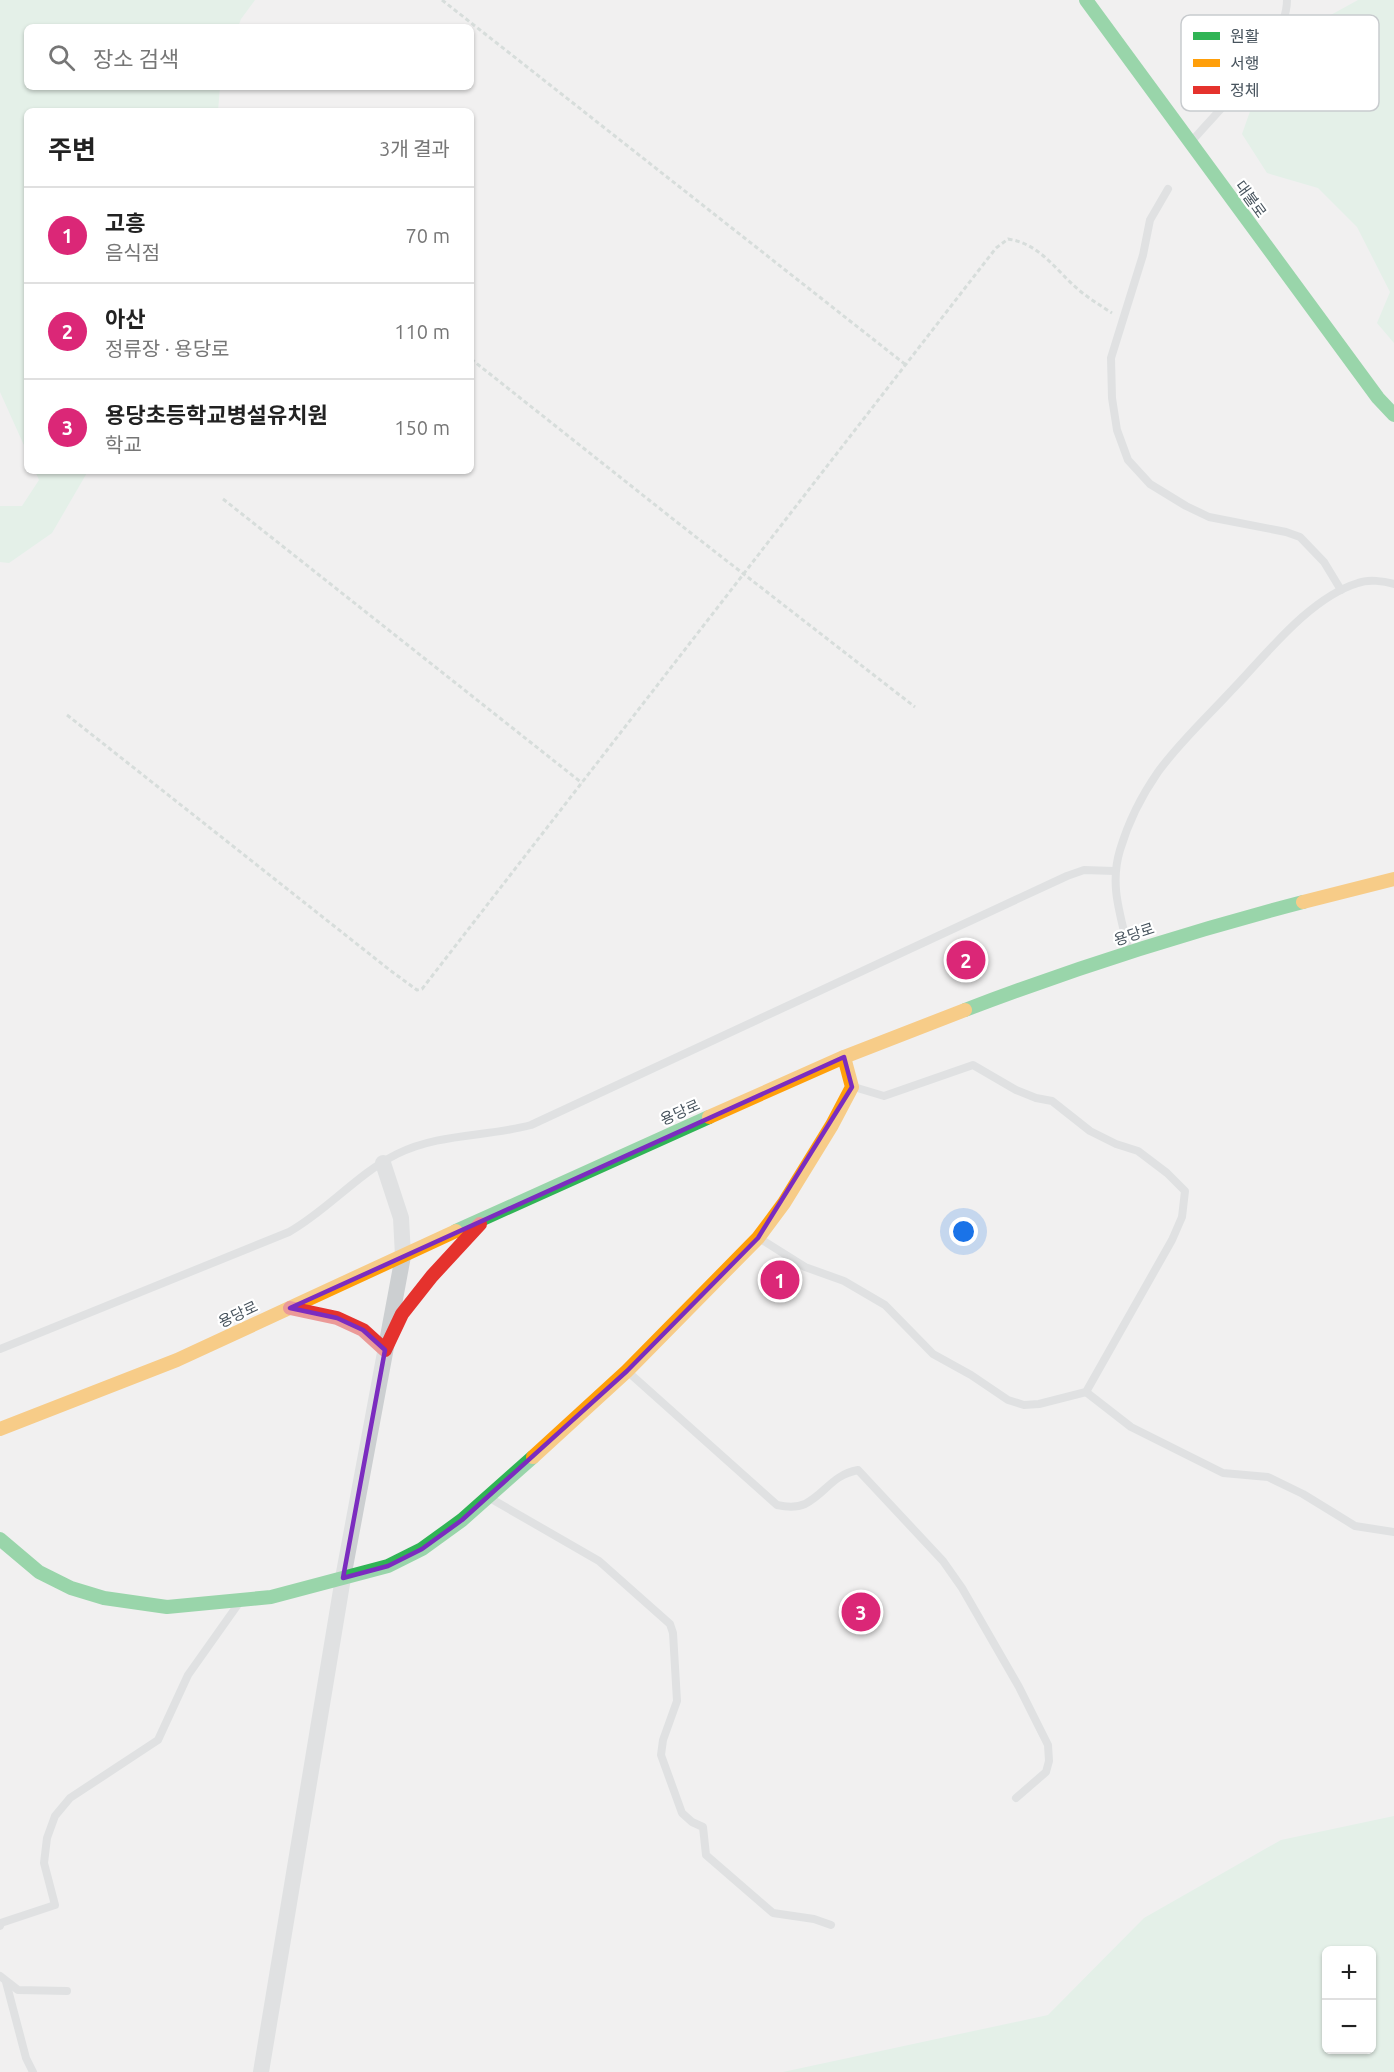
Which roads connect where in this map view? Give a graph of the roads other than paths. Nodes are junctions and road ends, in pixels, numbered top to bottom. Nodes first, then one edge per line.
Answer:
1 (1086, 0) edge
2 (1287, 0) edge
3 (1285, 15) edge
4 (1218, 111) edge
5 (1190, 144) junction
6 (1167, 189) dead end
7 (1394, 415) edge
8 (1394, 584) edge
9 (1341, 590) junction
10 (1114, 871) junction
11 (1394, 879) edge
12 (1129, 952) junction
13 (844, 1056) junction
14 (852, 1086) junction
15 (383, 1163) junction
16 (488, 1217) junction
17 (758, 1238) junction
18 (403, 1256) junction
19 (290, 1308) junction
20 (0, 1349) edge
21 (386, 1350) junction
22 (627, 1371) junction
23 (1086, 1392) junction
24 (0, 1429) edge
25 (488, 1497) junction
26 (1394, 1532) edge
27 (0, 1539) edge
28 (342, 1578) junction
29 (241, 1600) junction
30 (1016, 1798) dead end
31 (831, 1925) dead end
32 (0, 1926) edge
33 (3, 1979) edge
34 (67, 1990) dead end
35 (33, 2072) edge
36 (261, 2072) edge

1 - 5 main road, 대불로
2 - 3 lane
4 - 5 lane
5 - 7 main road, 대불로
6 - 9 lane
8 - 9 lane
9 - 10 lane
10 - 12 lane
10 - 15 lane
11 - 12 main road, 용당로
12 - 13 main road, 용당로
13 - 14 main road
13 - 16 main road, 용당로
14 - 17 main road
14 - 23 lane
15 - 18 street
15 - 20 lane
16 - 18 main road, 용당로
16 - 21 main road
17 - 22 main road
17 - 23 lane
18 - 19 main road, 용당로
18 - 21 street
19 - 21 main road
19 - 24 main road, 용당로
21 - 28 street
22 - 25 main road
22 - 30 lane
23 - 26 lane
25 - 28 main road
25 - 31 lane
27 - 29 main road
28 - 29 main road
28 - 36 street
29 - 32 lane
33 - 34 lane
33 - 35 lane

